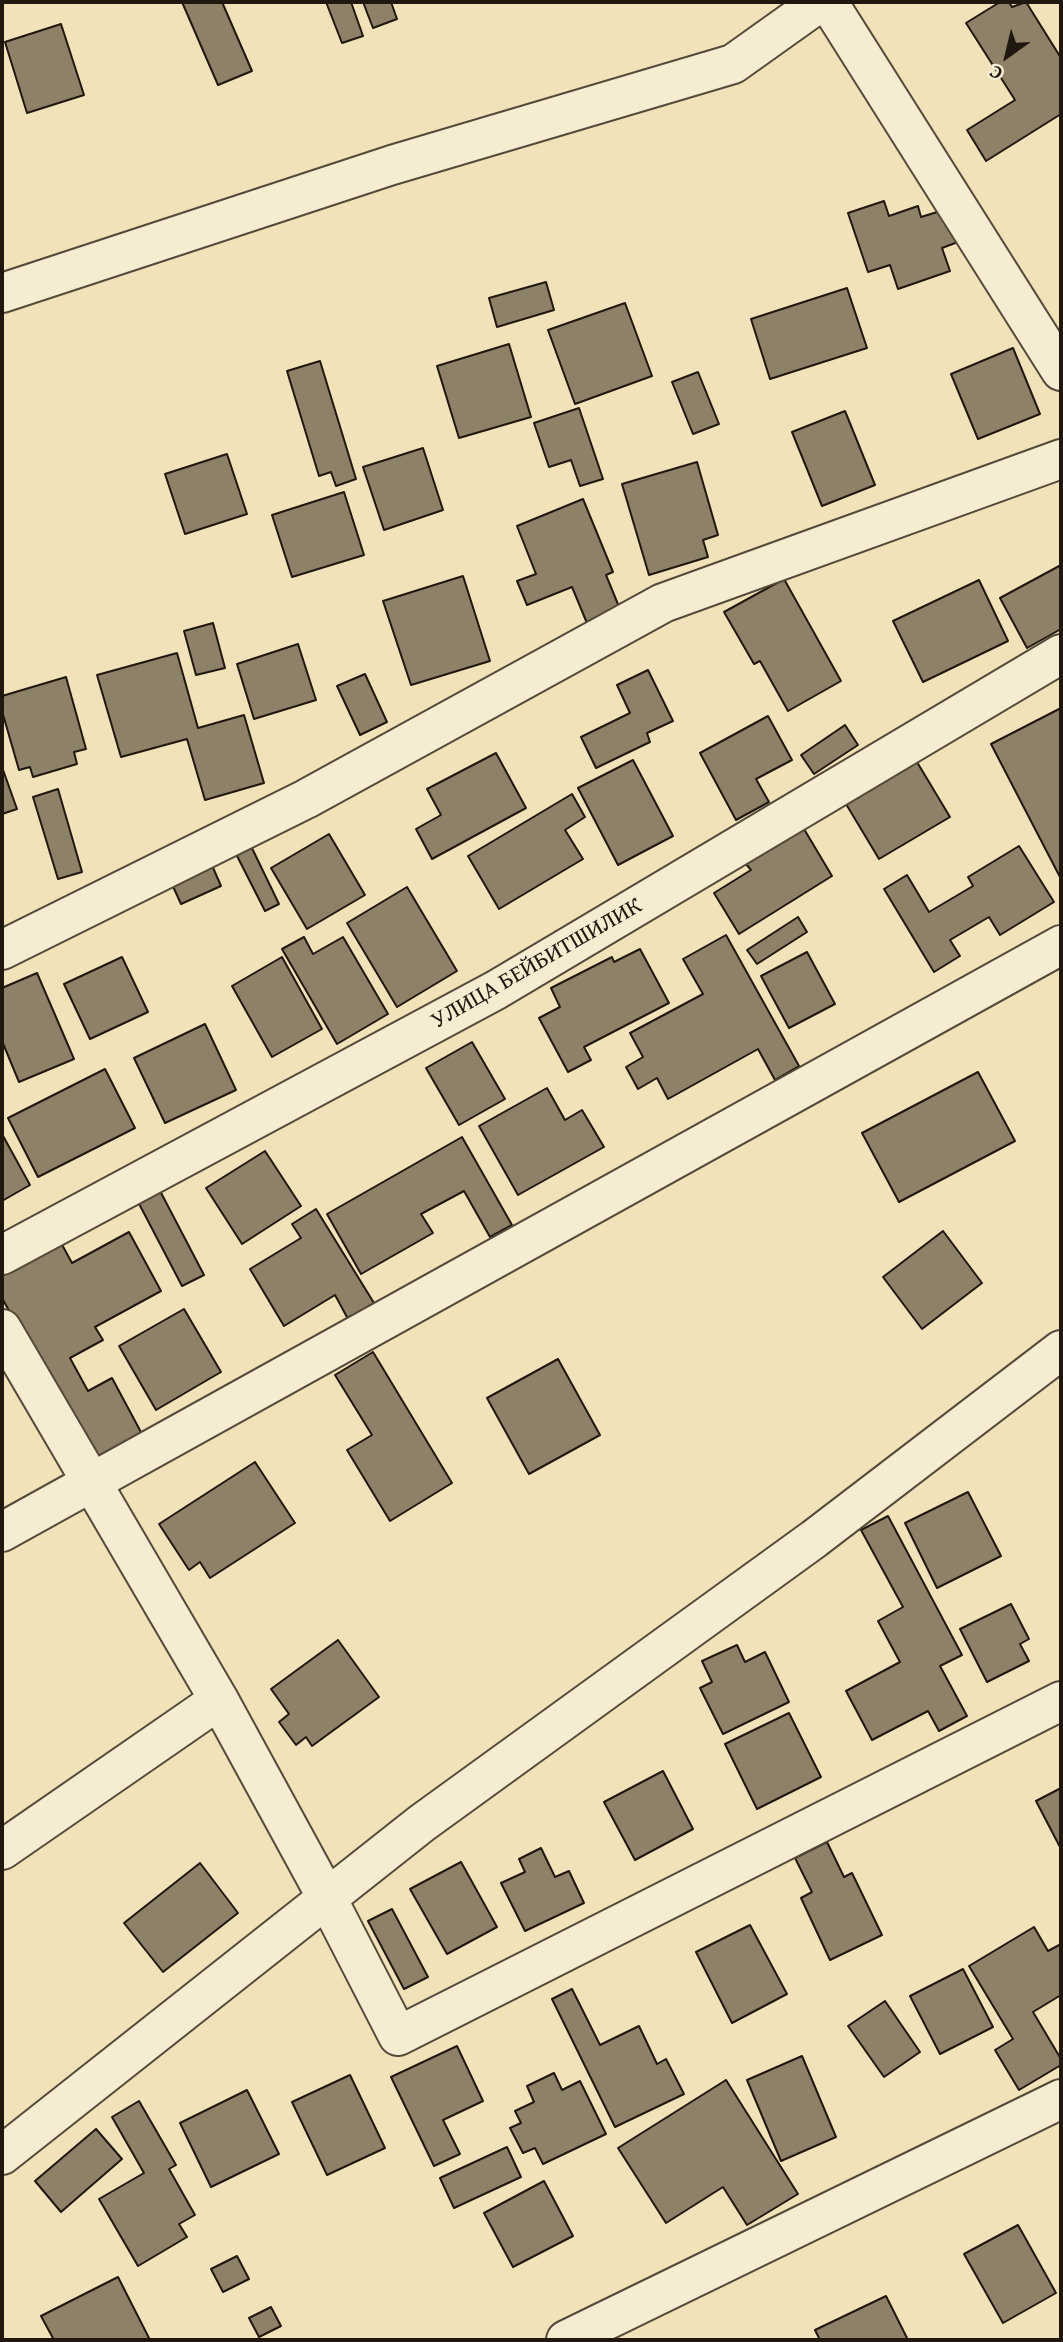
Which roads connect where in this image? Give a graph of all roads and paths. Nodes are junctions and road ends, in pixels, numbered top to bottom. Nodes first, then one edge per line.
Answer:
1 (820, 2) edge
2 (828, 2) edge
3 (2, 293) edge
4 (1061, 371) edge
5 (1061, 459) edge
6 (1061, 654) edge
7 (1061, 945) edge
8 (2, 950) edge
9 (2, 1255) edge
10 (2, 1329) edge
11 (1061, 1350) edge
12 (90, 1482) junction
13 (2, 1532) edge
14 (219, 1700) junction
15 (1061, 1701) edge
16 (2, 1850) edge
17 (327, 1898) junction
18 (1061, 2099) edge
19 (2, 2155) edge
20 (566, 2340) edge

1 - 3 street
2 - 4 street
5 - 8 street
6 - 9 street, УЛИЦА БЕЙБИТШИЛИК
7 - 12 street
10 - 12 street
11 - 17 street
12 - 13 street
12 - 14 street
14 - 16 street
14 - 17 street
15 - 17 street
17 - 19 street
18 - 20 street

